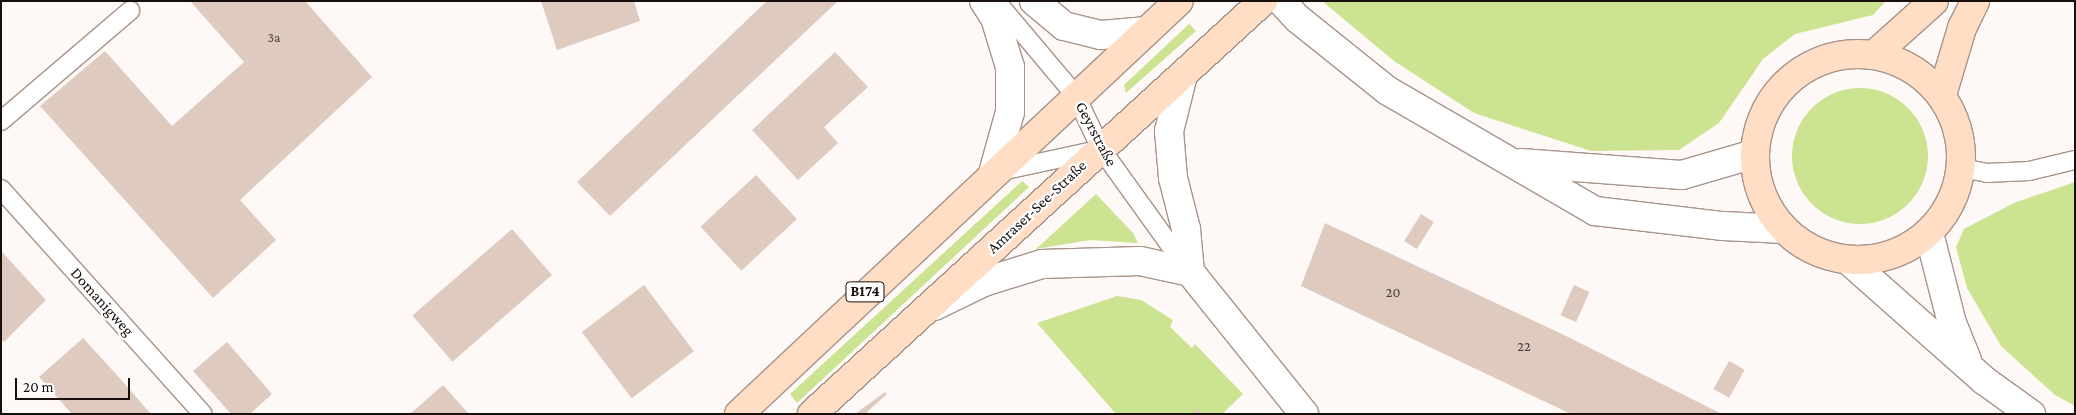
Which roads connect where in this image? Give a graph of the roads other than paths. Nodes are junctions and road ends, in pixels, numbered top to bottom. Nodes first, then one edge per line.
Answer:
1 (984, 1) edge
2 (996, 1) edge
3 (1034, 1) edge
4 (1263, 1) edge
5 (1281, 1) edge
6 (1934, 1) edge
7 (1975, 1) edge
8 (1176, 4) edge
9 (130, 11) dead end
10 (1147, 32) junction
11 (1875, 54) junction
12 (1183, 75) junction
13 (1942, 95) junction
14 (1076, 96) junction
15 (1, 121) edge
16 (1100, 149) junction
17 (1754, 154) junction
18 (2075, 160) edge
19 (1514, 163) junction
20 (1962, 168) junction
21 (993, 173) junction
22 (1, 190) edge
23 (1784, 229) junction
24 (1929, 233) junction
25 (1848, 260) junction
26 (1190, 272) junction
27 (924, 311) junction
28 (1970, 366) junction
29 (203, 414) edge
30 (739, 414) edge
31 (812, 414) edge
32 (1304, 414) edge
33 (2031, 414) edge

1 - 21 street
2 - 14 lane, Geyrstraße
3 - 10 street
4 - 12 main road, Amraser-See-Straße
5 - 19 street
6 - 11 main road
7 - 13 main road
8 - 10 main road, B174
9 - 15 lane
10 - 14 main road, B174
11 - 13 main road
11 - 17 main road
12 - 16 main road, Amraser-See-Straße
12 - 26 street
13 - 20 main road
14 - 16 lane, Geyrstraße
14 - 21 main road, B174
16 - 21 lane
16 - 26 lane, Geyrstraße
16 - 27 main road, Amraser-See-Straße
17 - 19 street
17 - 23 main road
18 - 20 lane
19 - 23 street
20 - 24 main road
21 - 30 main road, B174
22 - 29 lane, Domanigweg
23 - 25 main road
24 - 25 main road
24 - 28 street
25 - 28 street
26 - 27 street
26 - 32 street, Geyrstraße
27 - 31 main road, Amraser-See-Straße
28 - 33 street

